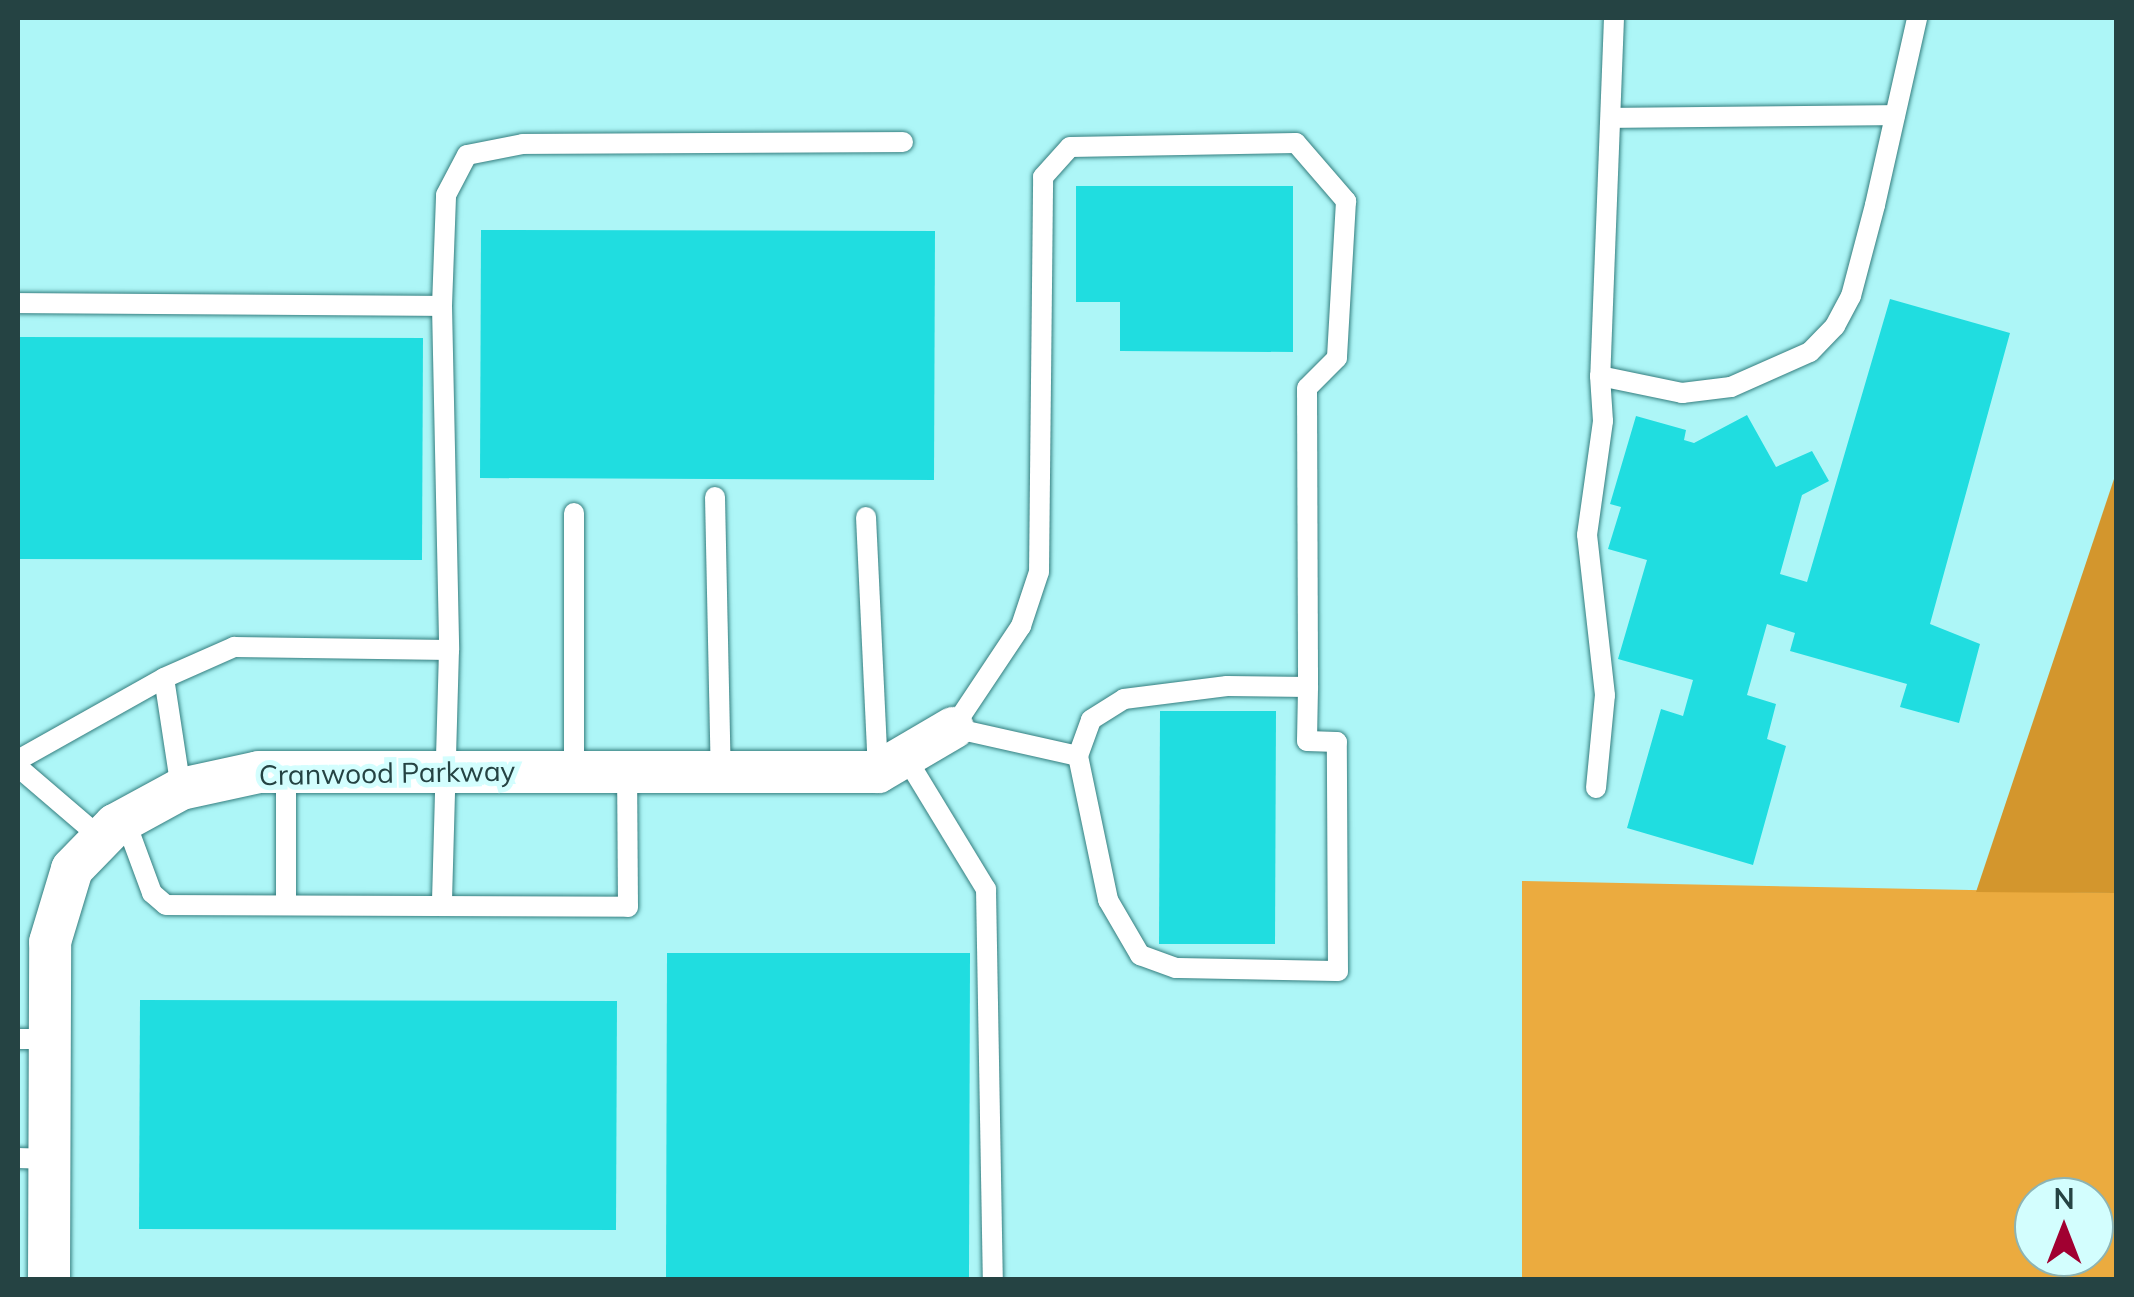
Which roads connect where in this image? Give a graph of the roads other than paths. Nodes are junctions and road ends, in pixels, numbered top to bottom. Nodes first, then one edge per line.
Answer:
1 (1614, 18) edge
2 (1917, 18) edge
3 (1895, 115) junction
4 (1612, 118) junction
5 (903, 142) dead end
6 (18, 302) edge
7 (442, 306) junction
8 (1600, 376) junction
9 (714, 497) dead end
10 (574, 513) dead end
11 (866, 518) dead end
12 (449, 650) junction
13 (164, 678) junction
14 (1308, 687) junction
15 (953, 728) junction
16 (1078, 756) junction
17 (18, 764) edge
18 (892, 764) junction
19 (442, 771) junction
20 (286, 772) junction
21 (574, 772) junction
22 (627, 772) junction
23 (721, 772) junction
24 (1596, 788) dead end
25 (182, 789) junction
26 (114, 829) junction
27 (286, 905) junction
28 (442, 906) junction
29 (34, 1039) edge
30 (33, 1158) edge
31 (48, 1280) edge
32 (993, 1280) edge

1 - 4 lane
2 - 3 lane
3 - 4 lane
3 - 8 lane
4 - 8 lane
5 - 7 lane
6 - 7 lane
7 - 12 lane
8 - 24 lane
9 - 23 lane
10 - 21 lane
11 - 18 lane
12 - 13 lane
12 - 19 lane
13 - 17 lane
13 - 25 lane
14 - 15 lane
14 - 16 lane
14 - 16 lane
15 - 16 lane
15 - 18 street
17 - 26 lane
18 - 23 street, Cranwood Parkway
18 - 32 lane
19 - 20 street, Cranwood Parkway
19 - 21 street, Cranwood Parkway
19 - 28 lane
20 - 25 street, Cranwood Parkway
20 - 27 lane
21 - 22 street, Cranwood Parkway
22 - 23 street, Cranwood Parkway
22 - 28 lane
25 - 26 street, Cranwood Parkway
26 - 27 lane
26 - 29 street, Cranwood Parkway
27 - 28 lane
29 - 30 street, Cranwood Parkway
30 - 31 street, Cranwood Parkway

